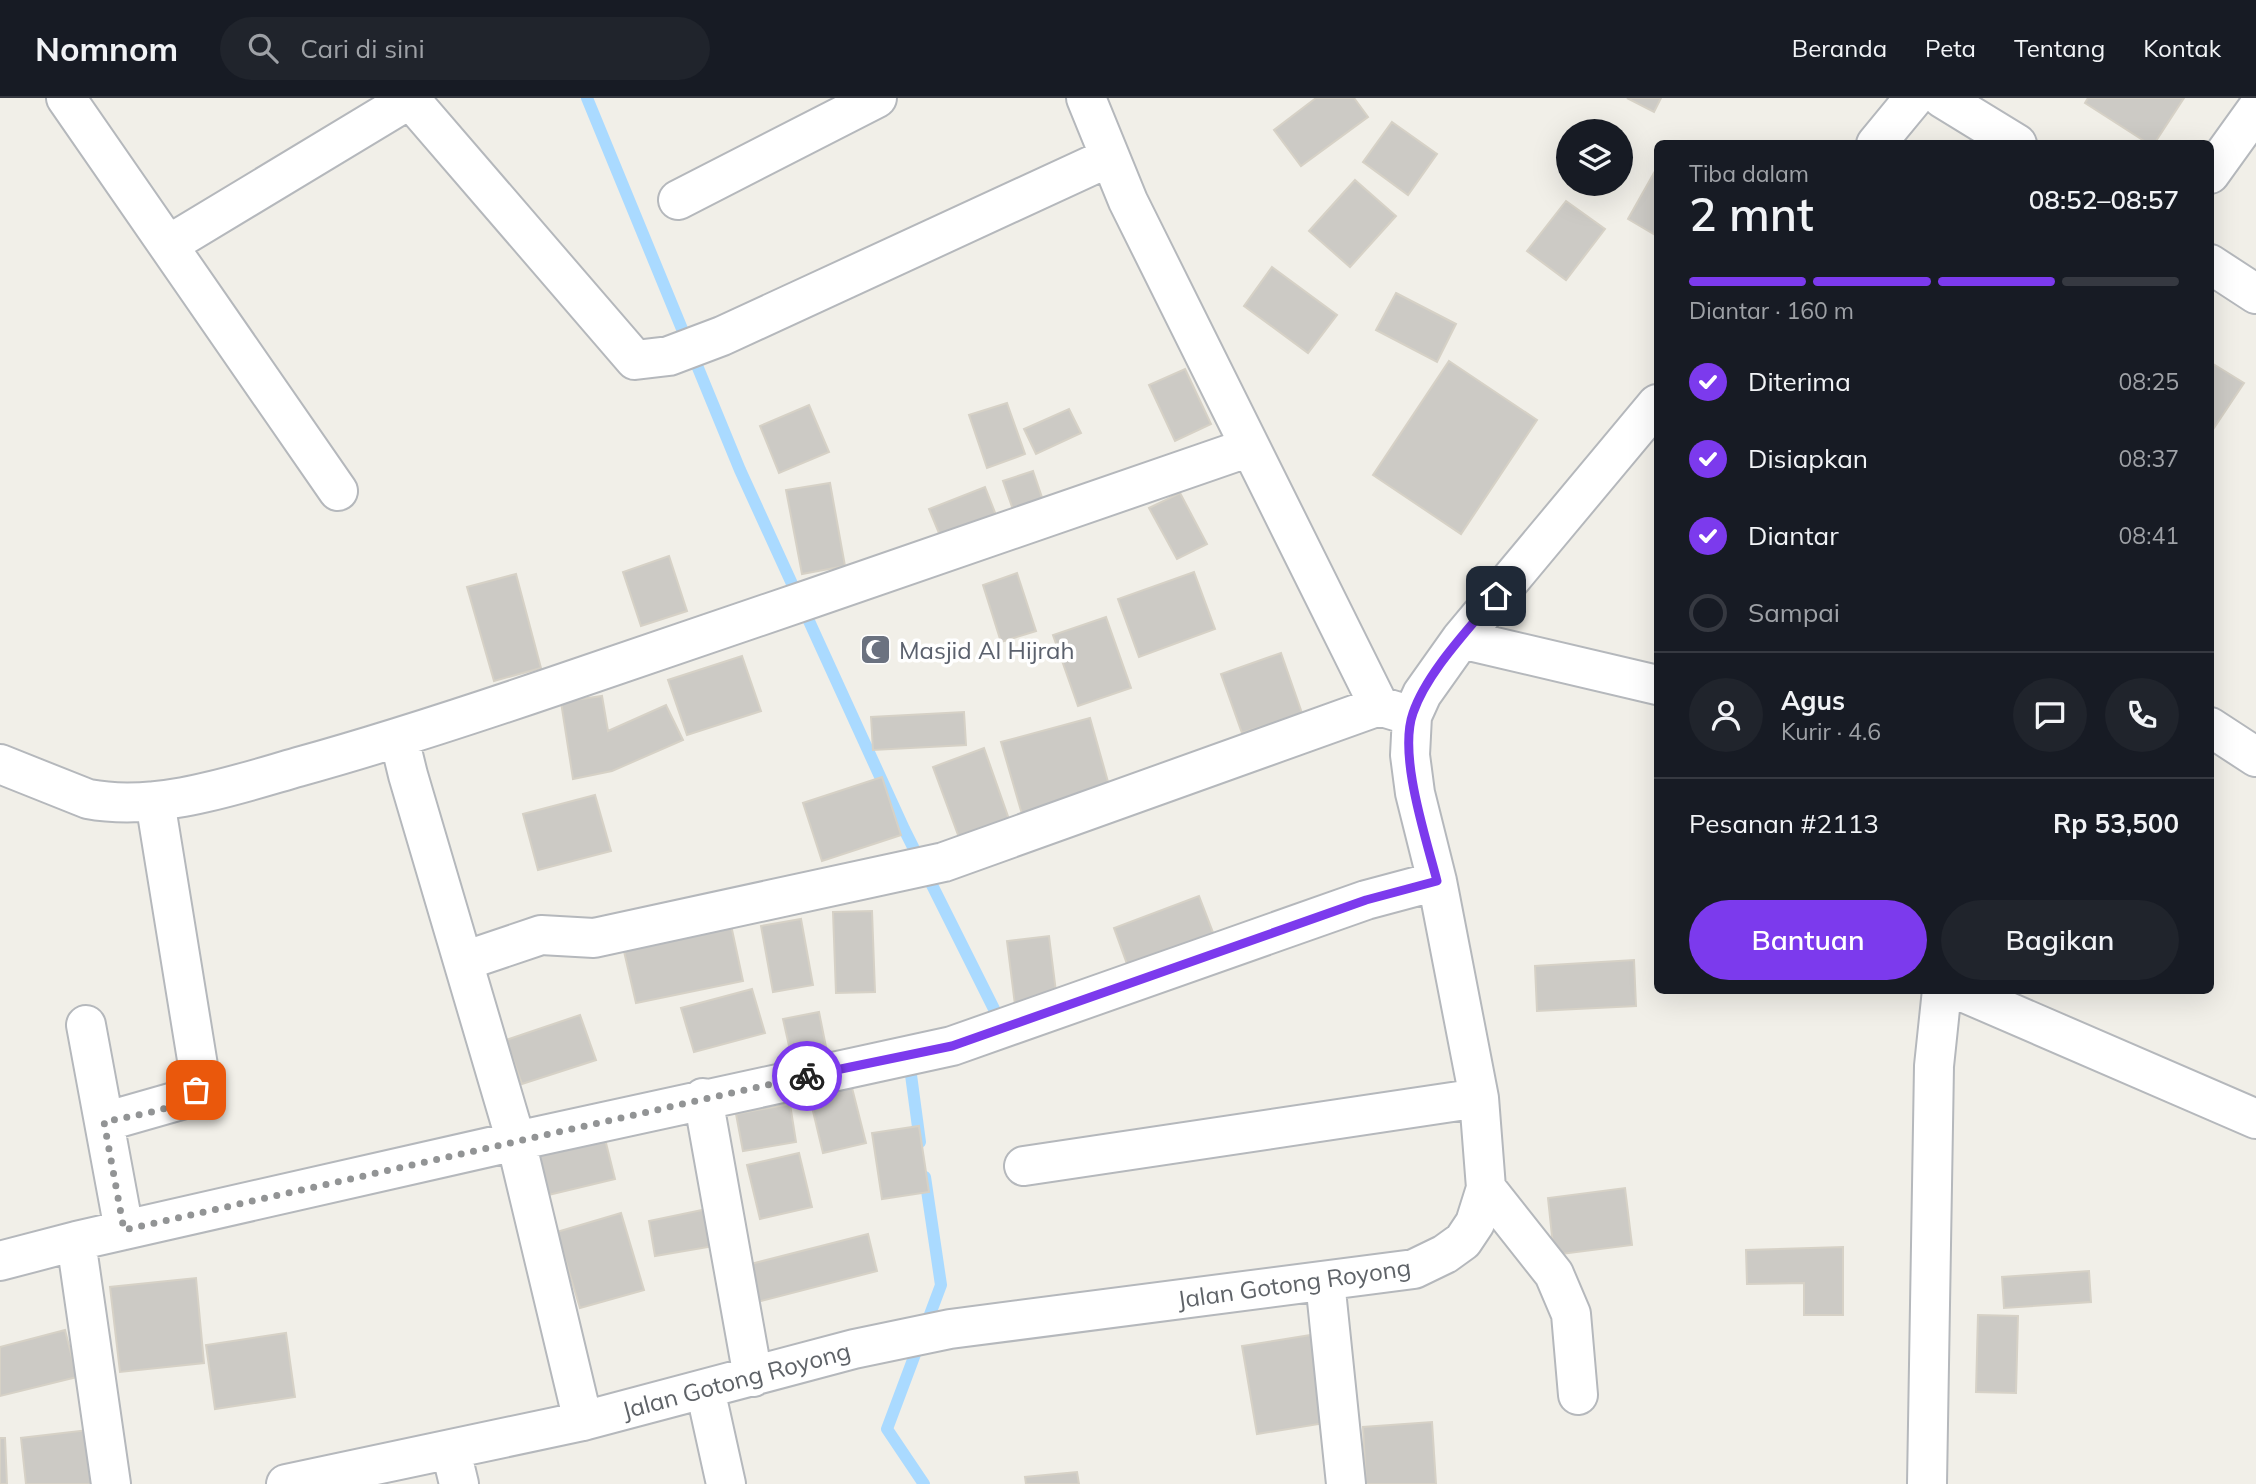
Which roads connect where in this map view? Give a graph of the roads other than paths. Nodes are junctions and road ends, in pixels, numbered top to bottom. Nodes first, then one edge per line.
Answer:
1 (66, 98) edge
2 (877, 98) edge
3 (1086, 98) edge
4 (1914, 98) edge
5 (1942, 98) edge
6 (2256, 110) edge
7 (1879, 140) edge
8 (2010, 140) edge
9 (1110, 157) junction
10 (2214, 168) edge
11 (678, 200) dead end
12 (168, 245) junction
13 (2214, 267) edge
14 (2256, 294) edge
15 (1654, 408) edge
16 (1250, 447) junction
17 (338, 491) dead end
18 (1461, 639) junction
19 (1654, 684) edge
20 (1395, 711) junction
21 (2214, 730) edge
22 (399, 738) junction
23 (2256, 757) edge
24 (0, 764) edge
25 (155, 801) junction
26 (1437, 881) junction
27 (464, 961) junction
28 (1942, 994) edge
29 (1967, 994) edge
30 (86, 1025) dead end
31 (704, 1098) junction
32 (1479, 1098) junction
33 (2256, 1119) edge
34 (104, 1122) junction
35 (516, 1140) junction
36 (1024, 1166) dead end
37 (1486, 1188) junction
38 (124, 1230) junction
39 (76, 1241) junction
40 (0, 1261) edge
41 (1325, 1281) junction
42 (752, 1377) junction
43 (705, 1389) junction
44 (1578, 1395) dead end
45 (583, 1421) junction
46 (455, 1467) edge
47 (111, 1484) edge
48 (286, 1484) edge
49 (726, 1484) edge
50 (1346, 1484) edge
51 (1927, 1484) edge

1 - 12 street
2 - 11 street
3 - 9 street
4 - 7 street
5 - 8 street
6 - 10 street
9 - 12 street
9 - 16 street
12 - 17 street
13 - 14 street
15 - 18 street, Jalan Gotong Royong
16 - 20 street
16 - 22 street
18 - 19 street
18 - 20 street, Jalan Gotong Royong
20 - 26 street, Jalan Gotong Royong
20 - 27 street
21 - 23 street
22 - 25 street
22 - 27 street
24 - 25 street
25 - 34 street
26 - 31 street
26 - 32 street, Jalan Gotong Royong
27 - 35 street
28 - 51 street
29 - 33 street
30 - 34 street
31 - 35 street
31 - 42 street
32 - 36 street
32 - 37 street, Jalan Gotong Royong
34 - 38 street
35 - 38 street
35 - 45 street
37 - 41 street, Jalan Gotong Royong
37 - 44 street
38 - 39 street
39 - 40 street
39 - 47 street
41 - 42 street, Jalan Gotong Royong
41 - 50 street
42 - 43 street, Jalan Gotong Royong
43 - 45 street, Jalan Gotong Royong
43 - 49 street
45 - 46 street, Jalan Gotong Royong
46 - 48 street, Jalan Gotong Royong

